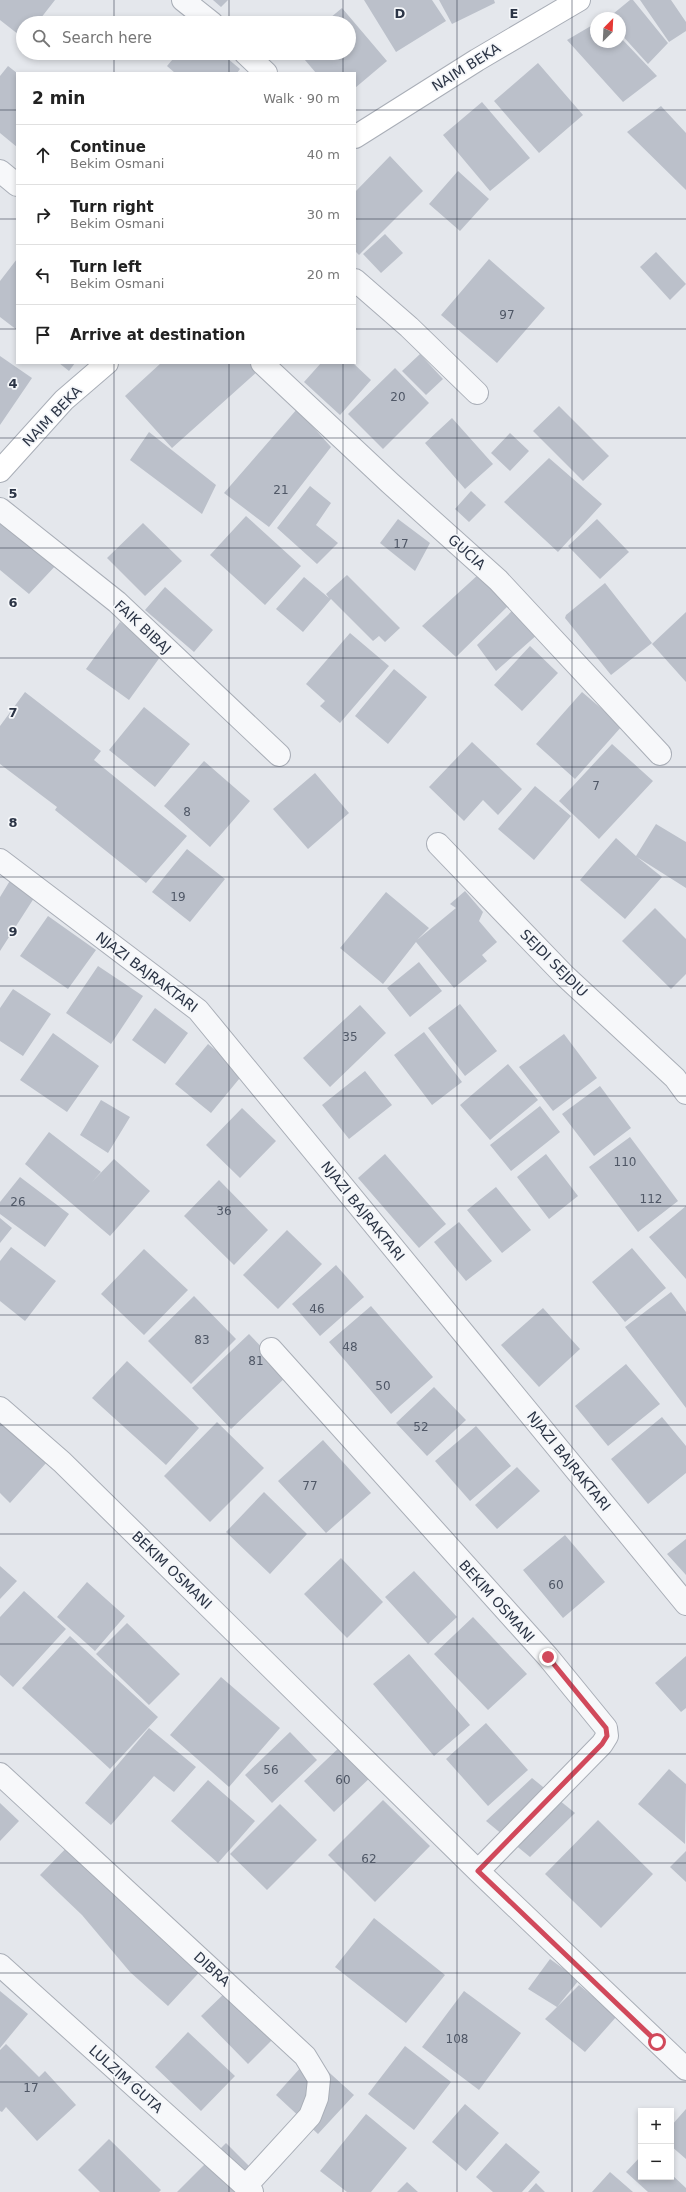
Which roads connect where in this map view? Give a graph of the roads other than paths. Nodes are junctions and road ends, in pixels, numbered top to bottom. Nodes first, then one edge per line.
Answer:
1 (183, 0) edge
2 (579, 0) edge
3 (203, 16) edge
4 (252, 60) edge
5 (265, 72) edge
6 (356, 136) edge
7 (0, 171) edge
8 (16, 184) edge
9 (356, 281) edge
10 (106, 364) edge
11 (263, 364) edge
12 (477, 393) dead end
13 (0, 471) edge
14 (0, 509) edge
15 (660, 754) dead end
16 (279, 755) dead end
17 (438, 844) dead end
18 (0, 860) edge
19 (682, 1080) edge
20 (271, 1349) dead end
21 (0, 1408) edge
22 (686, 1604) edge
23 (0, 1774) edge
24 (478, 1871) junction
25 (0, 1965) edge
26 (686, 2069) edge
27 (249, 2189) edge

1 - 3 street
2 - 6 street, NAIM BEKA
4 - 5 street
7 - 8 street
9 - 12 street
10 - 13 street, NAIM BEKA
11 - 15 street, GUCIA
14 - 16 street, FAIK BIBAJ
17 - 19 street, SEJDI SEJDIU
18 - 22 street, NJAZI BAJRAKTARI
20 - 24 street, BEKIM OSMANI
21 - 24 street, BEKIM OSMANI
23 - 27 street, DIBRA
24 - 26 street, BEKIM OSMANI
25 - 27 street, LULZIM GUTA

